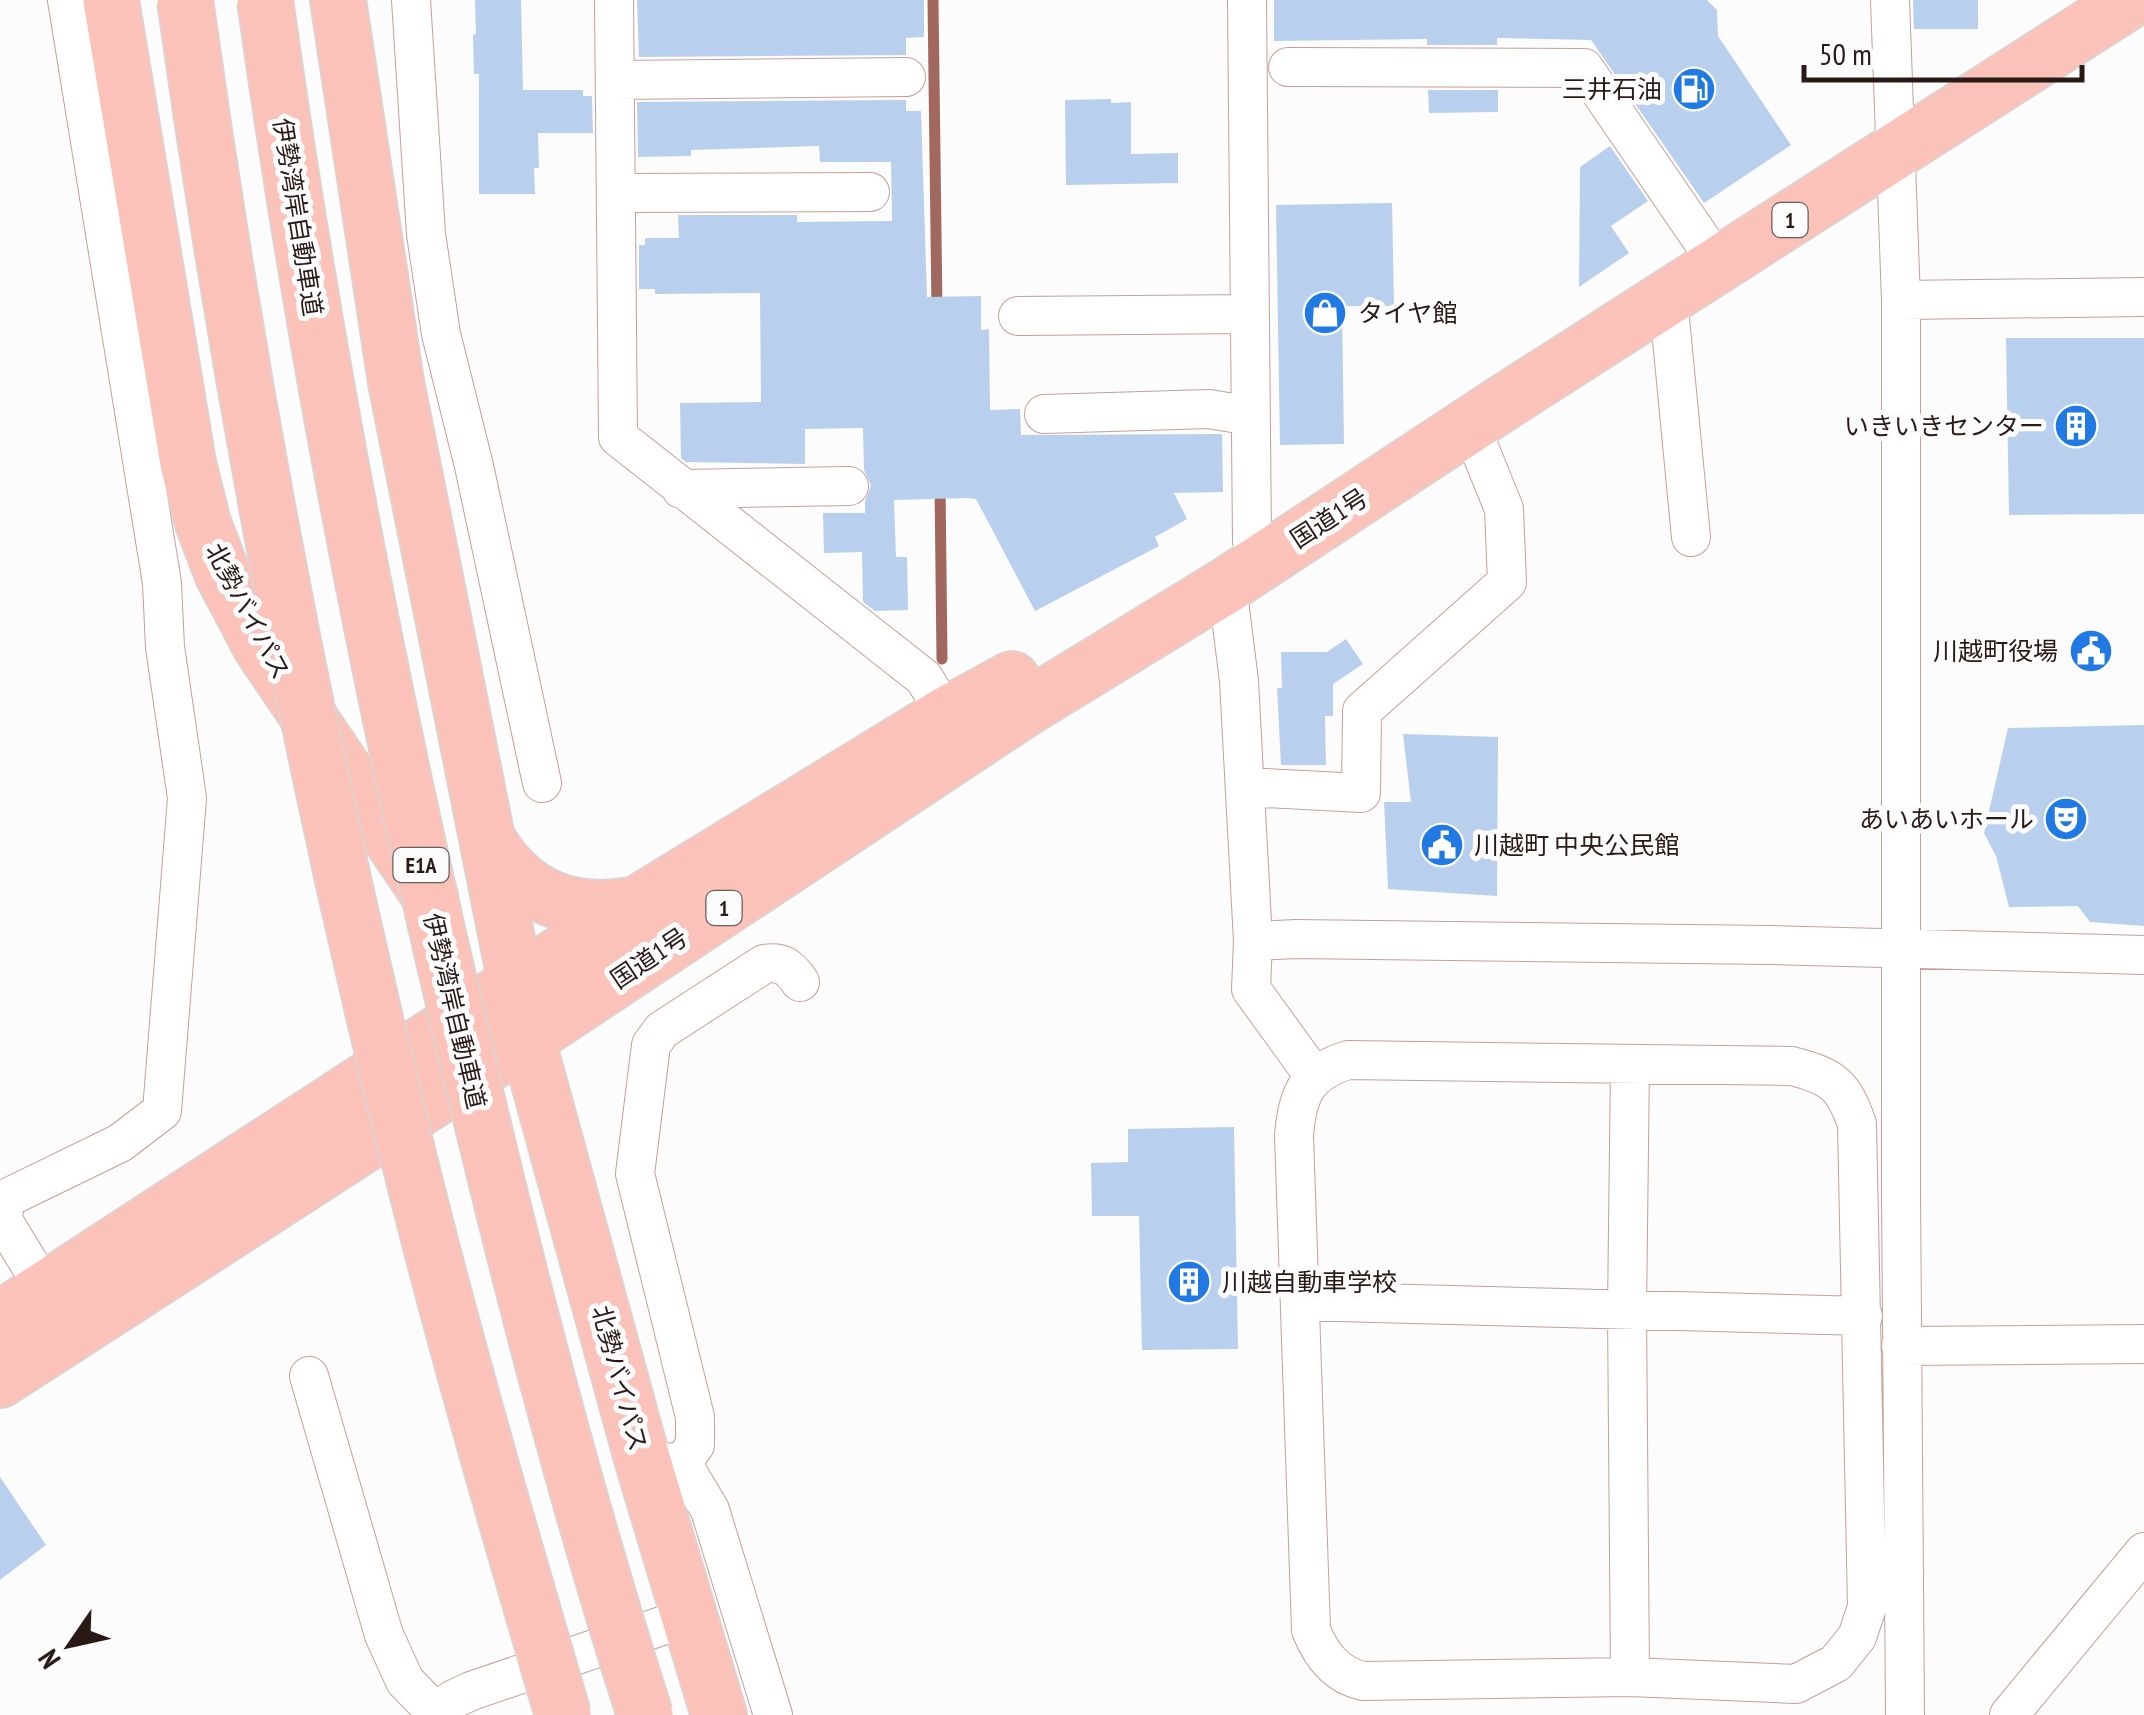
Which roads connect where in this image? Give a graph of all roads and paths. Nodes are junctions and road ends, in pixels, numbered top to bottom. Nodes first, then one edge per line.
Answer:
1 (66, 0) edge
2 (112, 0) edge
3 (185, 0) edge
4 (265, 0) edge
5 (338, 0) edge
6 (411, 0) edge
7 (614, 0) edge
8 (1247, 0) edge
9 (1890, 0) edge
10 (2131, 0) edge
11 (1288, 67) dead end
12 (906, 77) dead end
13 (616, 80) junction
14 (1896, 152) junction
15 (870, 192) dead end
16 (616, 193) junction
17 (1719, 265) junction
18 (2144, 297) edge
19 (1668, 298) junction
20 (1901, 300) junction
21 (1250, 314) junction
22 (1018, 316) dead end
23 (1044, 414) dead end
24 (1251, 416) junction
25 (1459, 432) junction
26 (849, 486) dead end
27 (681, 489) junction
28 (1691, 536) dead end
29 (489, 545) junction
30 (431, 556) junction
31 (1240, 563) junction
32 (222, 573) junction
33 (162, 583) junction
34 (946, 714) junction
35 (542, 782) dead end
36 (1245, 787) junction
37 (486, 838) junction
38 (638, 904) junction
39 (1253, 941) junction
40 (1904, 950) junction
41 (2144, 954) edge
42 (800, 982) dead end
43 (513, 1006) junction
44 (1630, 1064) junction
45 (1314, 1076) junction
46 (45, 1289) junction
47 (1300, 1300) junction
48 (1627, 1311) junction
49 (1863, 1316) junction
50 (0, 1318) edge
51 (2144, 1344) edge
52 (1902, 1346) junction
53 (309, 1376) dead end
54 (0, 1380) edge
55 (662, 1462) junction
56 (2144, 1552) edge
57 (688, 1616) junction
58 (1630, 1677) junction
59 (440, 1715) edge
60 (563, 1715) edge
61 (646, 1715) edge
62 (720, 1715) edge
63 (773, 1715) edge
64 (1905, 1715) edge
65 (2009, 1715) edge

1 - 33 street
2 - 32 highway, 北勢バイパス
3 - 60 highway, bridge
4 - 61 highway, 伊勢湾岸自動車道 / E1A, bridge
5 - 30 highway, 北勢バイパス
6 - 29 street
7 - 13 street
8 - 21 street
9 - 14 street
10 - 14 highway, 国道1号 / 1
11 - 17 street
12 - 13 street
13 - 16 street
14 - 17 highway, 国道1号 / 1
14 - 20 street
15 - 16 street
16 - 27 street
17 - 19 highway, 国道1号 / 1
18 - 20 street
19 - 25 highway, 国道1号 / 1
19 - 28 street
20 - 40 street
21 - 22 street
21 - 24 street
23 - 24 street
24 - 31 street
25 - 31 highway, 国道1号 / 1
25 - 36 street
26 - 27 street
27 - 34 street
29 - 30 street
29 - 35 street
30 - 37 highway, 北勢バイパス
31 - 34 highway, 国道1号 / 1
31 - 36 street
31 - 43 highway, 国道1号 / 1
32 - 33 street
32 - 43 highway, 北勢バイパス
33 - 46 street
34 - 38 highway, 国道1号 / 1
36 - 39 street
37 - 38 highway
37 - 43 highway, 北勢バイパス
38 - 43 highway, 国道1号 / 1
39 - 40 street
39 - 45 street
40 - 41 street
40 - 52 street
42 - 55 street
43 - 46 highway, 国道1号 / 1
43 - 54 highway, 国道1号 / 1
43 - 55 highway, 北勢バイパス
44 - 45 street
44 - 48 street
44 - 49 street
45 - 47 street
46 - 50 highway, 国道1号 / 1
47 - 48 street
47 - 58 street
48 - 49 street
48 - 58 street
49 - 58 street
51 - 52 street
52 - 64 street
53 - 59 street
55 - 57 highway, 北勢バイパス
55 - 63 street
56 - 65 street
57 - 59 street
57 - 62 highway, 北勢バイパス

